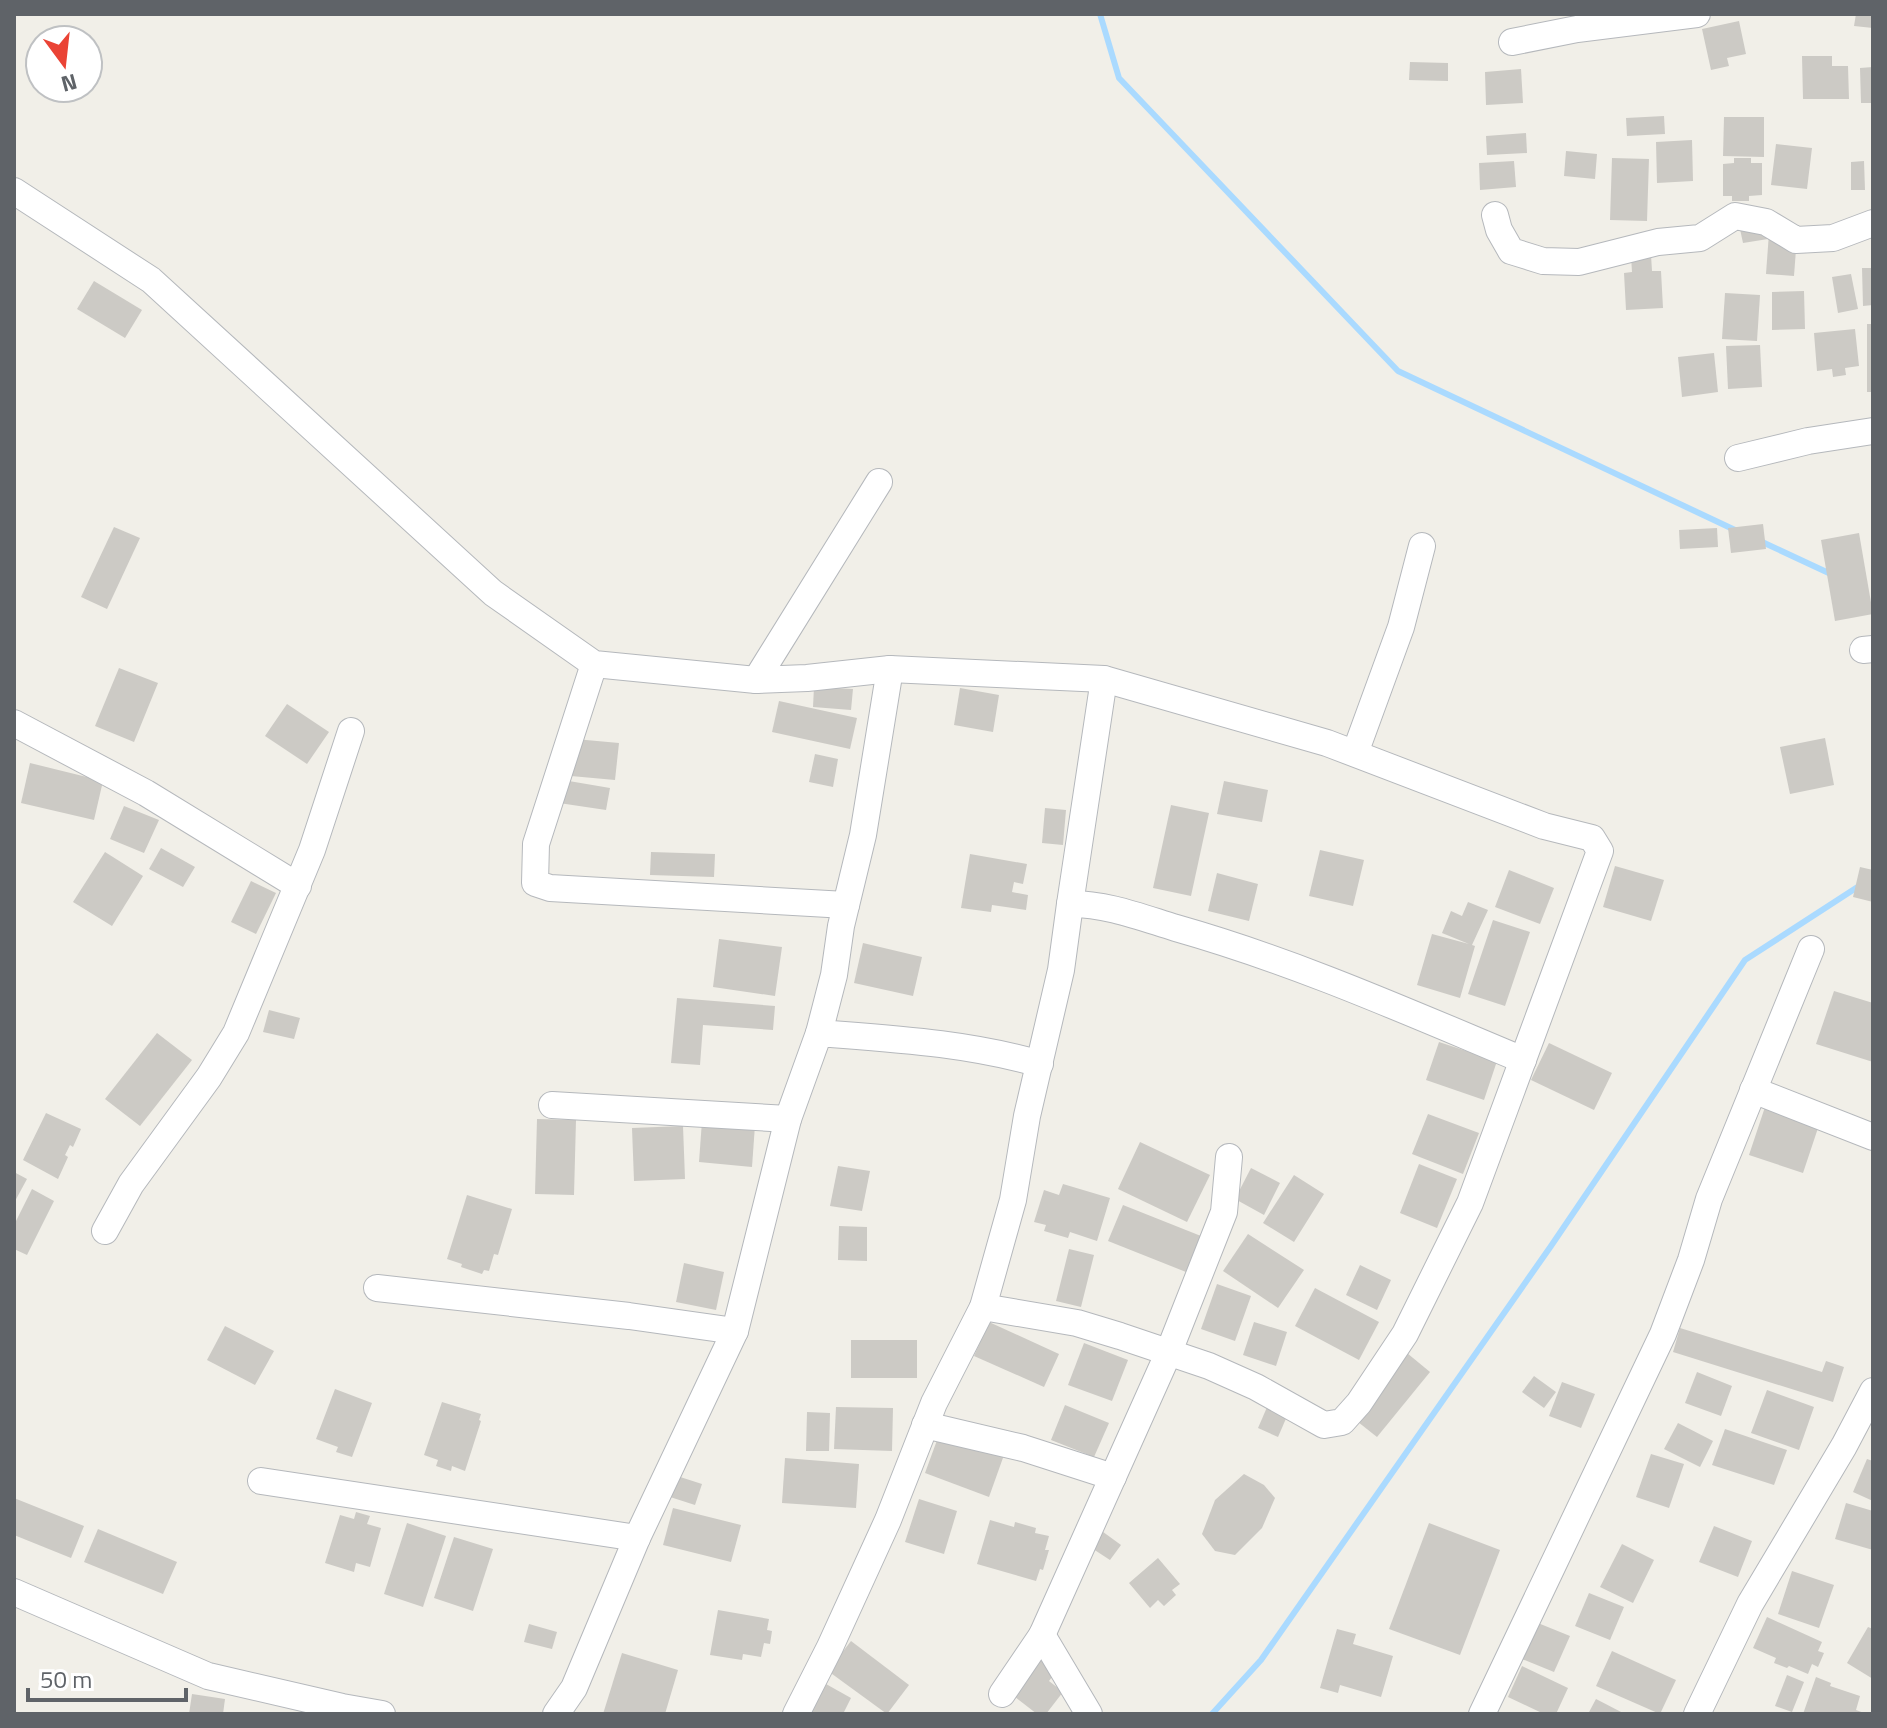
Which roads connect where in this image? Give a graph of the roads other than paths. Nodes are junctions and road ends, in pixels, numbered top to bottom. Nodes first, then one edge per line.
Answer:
1 (1697, 14) edge
2 (1576, 21) edge
3 (1512, 42) dead end
4 (14, 191) edge
5 (1495, 215) dead end
6 (1873, 223) edge
7 (1873, 431) edge
8 (1738, 458) dead end
9 (879, 482) dead end
10 (1422, 546) dead end
11 (594, 664) junction
12 (890, 669) junction
13 (1104, 679) junction
14 (756, 680) junction
15 (14, 723) edge
16 (351, 731) dead end
17 (1355, 753) junction
18 (298, 886) junction
19 (1070, 904) junction
20 (846, 905) junction
21 (1811, 949) dead end
22 (819, 1033) junction
23 (1523, 1060) junction
24 (1040, 1064) junction
25 (1753, 1090) junction
26 (552, 1105) dead end
27 (788, 1119) junction
28 (1873, 1137) edge
29 (1229, 1157) dead end
30 (105, 1231) dead end
31 (377, 1288) dead end
32 (983, 1307) junction
33 (735, 1331) junction
34 (1168, 1354) junction
35 (1873, 1391) edge
36 (925, 1425) junction
37 (1113, 1477) junction
38 (261, 1481) dead end
39 (637, 1538) junction
40 (14, 1592) edge
41 (1042, 1635) junction
42 (1002, 1694) dead end
43 (382, 1714) edge
44 (556, 1714) edge
45 (796, 1714) edge
46 (1089, 1714) edge
47 (1482, 1714) edge
48 (1697, 1714) edge

1 - 2 street
2 - 3 street
4 - 11 street
5 - 6 street
7 - 8 street
9 - 14 street
10 - 17 street
11 - 14 street
11 - 20 street
12 - 13 street
12 - 14 street
12 - 20 street
13 - 17 street
13 - 19 street
15 - 18 street
16 - 18 street
17 - 23 street
18 - 30 street
19 - 23 street
19 - 24 street
20 - 22 street
21 - 25 street
22 - 24 street
22 - 27 street
23 - 34 street
24 - 32 street
25 - 28 street
25 - 47 street
26 - 27 street
27 - 33 street
29 - 34 street
31 - 33 street
32 - 34 street
32 - 36 street
33 - 39 street
34 - 37 street
35 - 48 street
36 - 37 street
36 - 45 street
37 - 41 street
38 - 39 street
39 - 44 street
40 - 43 street
41 - 42 street
41 - 46 street

